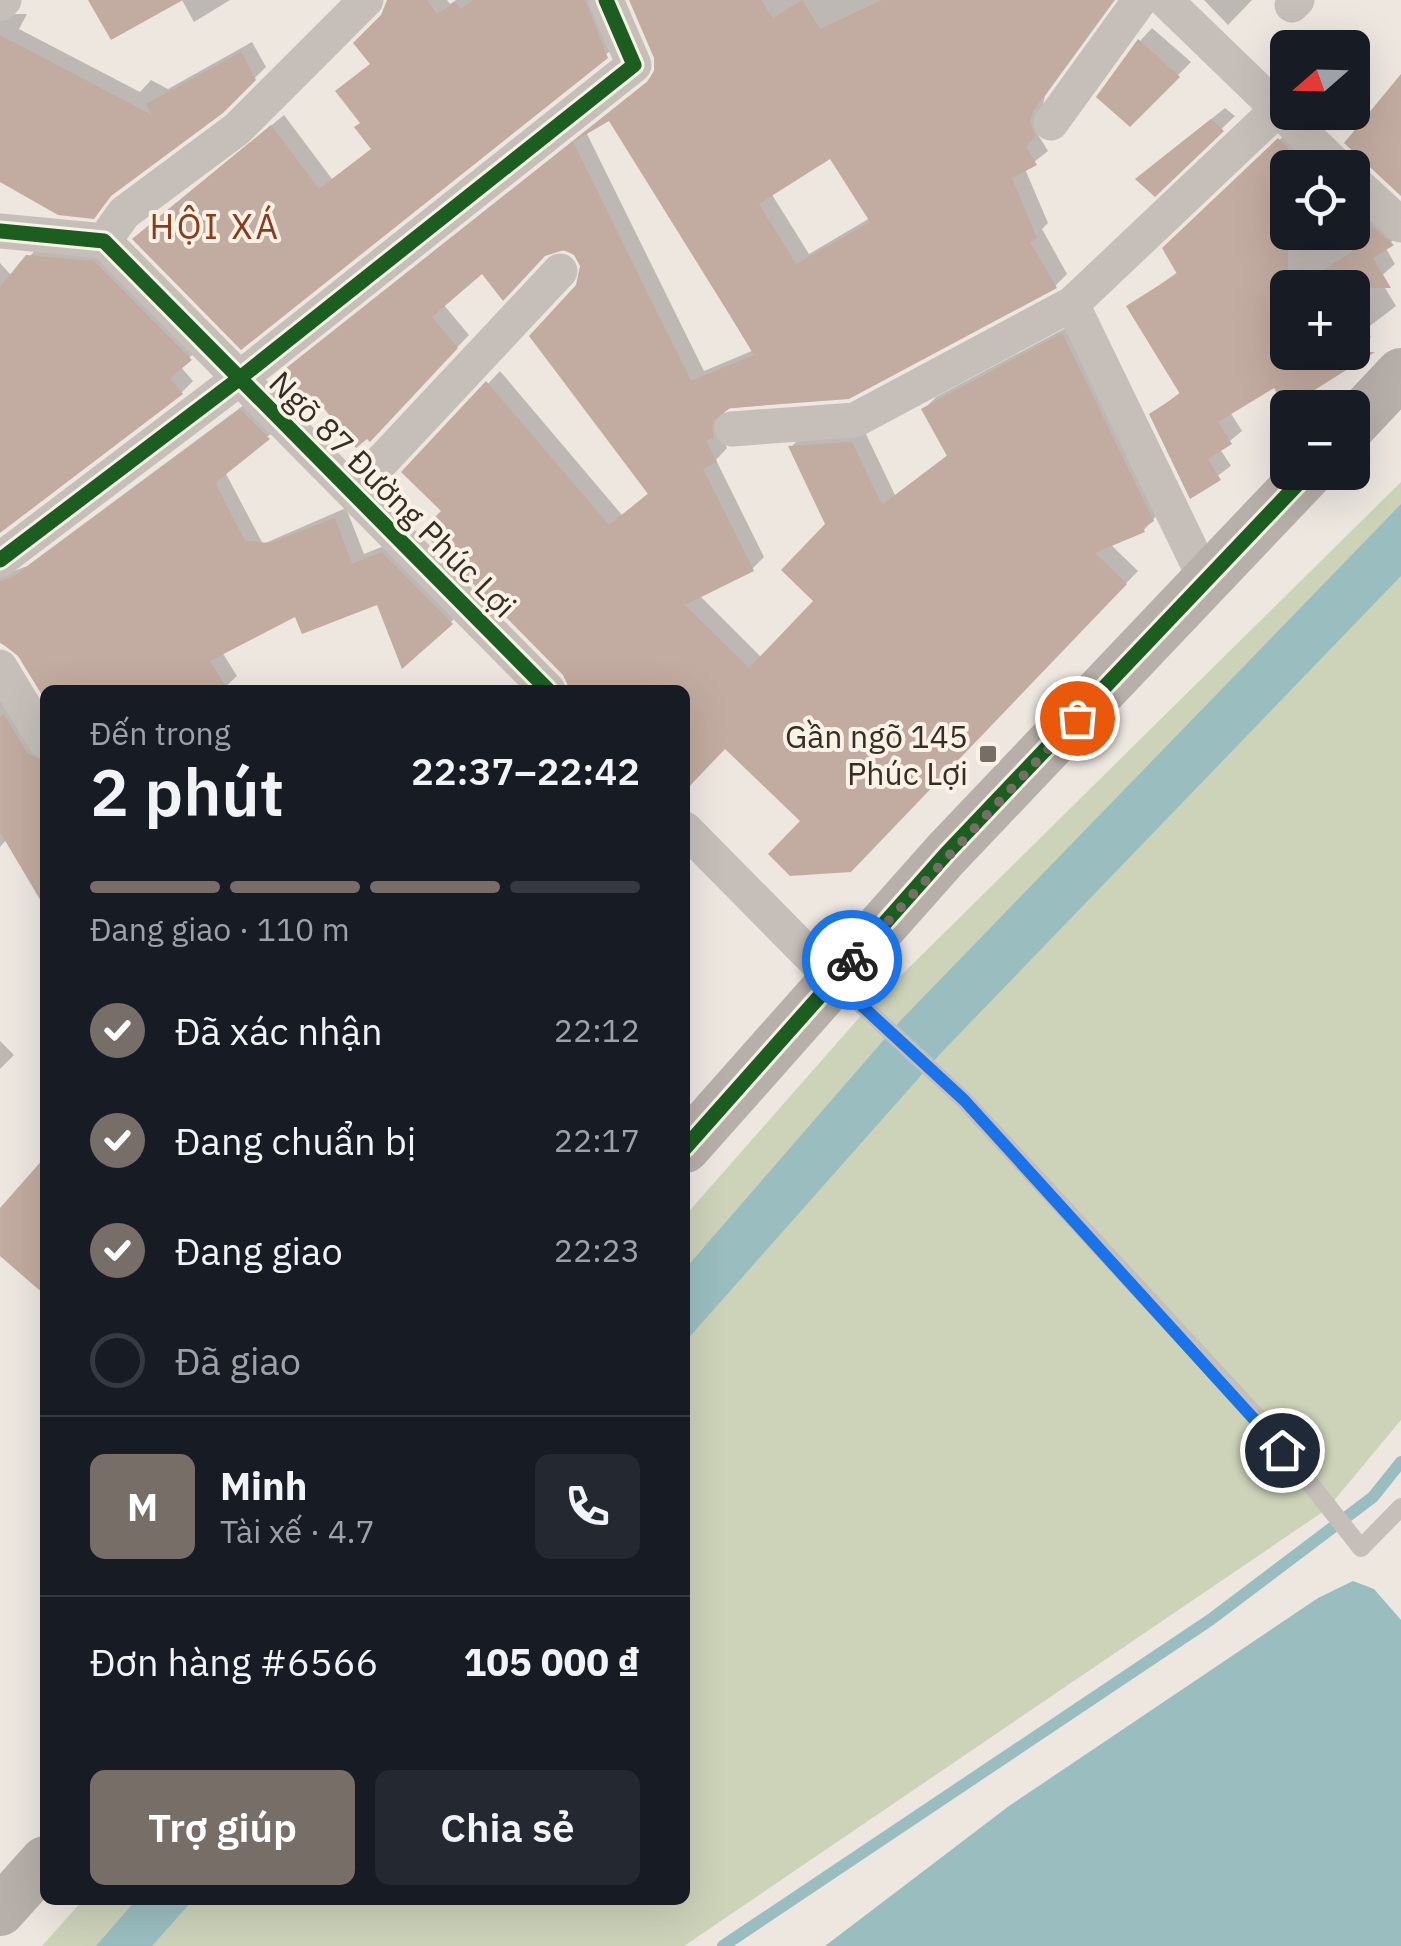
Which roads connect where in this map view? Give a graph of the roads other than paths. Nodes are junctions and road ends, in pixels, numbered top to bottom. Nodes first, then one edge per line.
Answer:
1 (366, 0) edge
2 (606, 0) edge
3 (1140, 0) edge
4 (1165, 0) edge
5 (1270, 102) edge
6 (1270, 118) edge
7 (1051, 123) dead end
8 (1299, 130) edge
9 (1320, 150) edge
10 (1370, 197) edge
11 (1401, 225) edge
12 (1, 240) edge
13 (104, 241) junction
14 (560, 271) dead end
15 (1072, 304) junction
16 (1401, 373) edge
17 (240, 378) junction
18 (1370, 407) edge
19 (732, 430) dead end
20 (1292, 490) edge
21 (353, 492) junction
22 (0, 560) edge
23 (1207, 583) junction
24 (0, 668) edge
25 (543, 685) edge
26 (40, 733) edge
27 (690, 834) edge
28 (834, 980) junction
29 (690, 1142) edge
30 (1401, 1507) edge
31 (40, 1866) edge
32 (0, 1911) edge

1 - 13 street
2 - 17 street
3 - 7 street
4 - 5 street
6 - 15 street
8 - 9 street
10 - 11 street
12 - 13 street
13 - 17 street, Ngõ 87 Đường Phúc Lợi
14 - 21 street
15 - 19 street
15 - 23 street
16 - 18 street
17 - 21 street, Ngõ 87 Đường Phúc Lợi
17 - 22 street
20 - 23 street
21 - 25 street, Ngõ 87 Đường Phúc Lợi
23 - 28 street
24 - 26 street
27 - 28 street
28 - 29 street
28 - 30 lane
31 - 32 street

